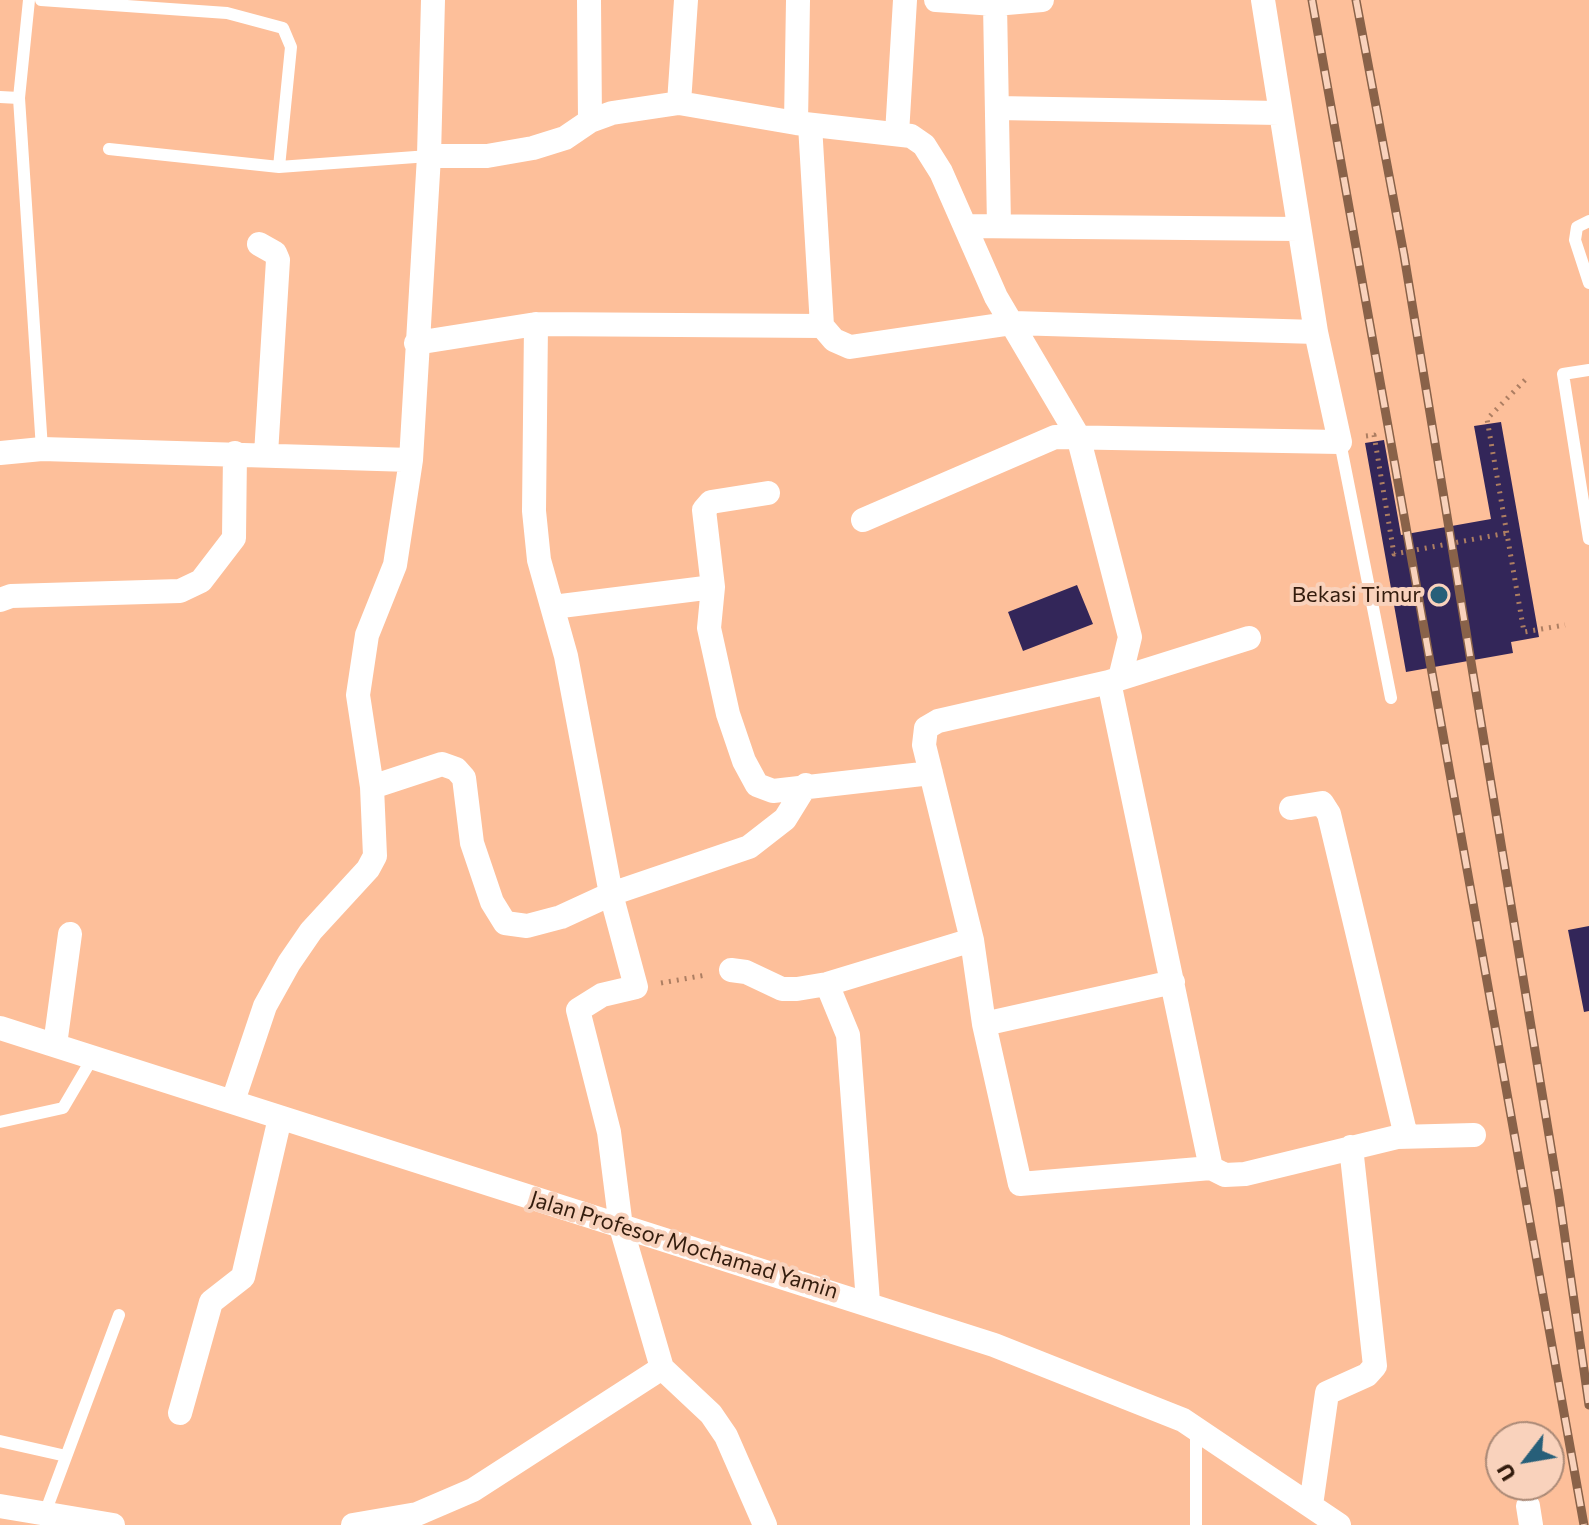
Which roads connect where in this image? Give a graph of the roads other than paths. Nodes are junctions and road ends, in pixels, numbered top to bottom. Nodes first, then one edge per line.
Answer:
1 (29, 0) edge
2 (41, 0) edge
3 (433, 0) edge
4 (589, 0) edge
5 (686, 0) edge
6 (798, 0) edge
7 (905, 0) edge
8 (936, 0) edge
9 (1042, 0) edge
10 (1263, 0) edge
11 (995, 4) junction
12 (0, 97) edge
13 (19, 98) junction
14 (679, 103) junction
15 (997, 108) junction
16 (1279, 113) junction
17 (590, 121) junction
18 (803, 124) junction
19 (897, 134) junction
20 (109, 149) dead end
21 (429, 156) junction
22 (279, 167) junction
23 (1589, 221) edge
24 (965, 226) junction
25 (999, 226) junction
26 (1299, 229) junction
27 (259, 244) dead end
28 (1589, 283) edge
29 (1013, 323) junction
30 (536, 324) junction
31 (822, 326) junction
32 (1316, 332) junction
33 (416, 343) junction
34 (1589, 370) edge
35 (1078, 436) junction
36 (1340, 442) junction
37 (42, 449) junction
38 (0, 453) edge
39 (235, 453) junction
40 (266, 454) junction
41 (411, 460) junction
42 (768, 493) dead end
43 (863, 520) dead end
44 (1589, 539) edge
45 (713, 587) junction
46 (0, 600) edge
47 (553, 607) junction
48 (1249, 638) dead end
49 (1114, 680) junction
50 (1391, 698) dead end
51 (931, 773) junction
52 (806, 785) junction
53 (372, 787) junction
54 (1291, 808) dead end
55 (611, 894) junction
56 (70, 934) dead end
57 (972, 940) junction
58 (731, 970) road end
59 (1173, 982) junction
60 (827, 984) junction
61 (984, 1024) junction
62 (0, 1028) edge
63 (55, 1045) junction
64 (93, 1057) junction
65 (233, 1101) junction
66 (280, 1118) junction
67 (0, 1122) edge
68 (1474, 1135) dead end
69 (1406, 1136) junction
70 (1351, 1147) junction
71 (1211, 1168) junction
72 (621, 1227) junction
73 (868, 1302) junction
74 (119, 1315) dead end
75 (662, 1368) junction
76 (180, 1413) dead end
77 (1196, 1429) junction
78 (0, 1441) edge
79 (66, 1456) junction
80 (1311, 1505) junction
81 (0, 1506) edge
82 (45, 1513) junction
83 (113, 1525) edge
84 (353, 1525) edge
85 (765, 1525) edge
86 (1196, 1525) edge
87 (1339, 1525) edge

1 - 13 lane
2 - 22 lane
3 - 21 street
4 - 17 street
5 - 14 street
6 - 18 street
7 - 19 street
8 - 11 street
9 - 11 street
10 - 16 street
11 - 15 street
12 - 13 lane
13 - 37 lane
14 - 17 street
14 - 18 street
15 - 16 street
15 - 25 street
16 - 26 street
17 - 21 street
18 - 19 street
18 - 31 street
19 - 24 street
20 - 22 lane
21 - 22 lane
21 - 33 street
23 - 28 lane
24 - 25 street
24 - 29 street
25 - 26 street
26 - 32 street
27 - 40 street
29 - 31 street
29 - 32 street
29 - 35 street
30 - 31 street
30 - 33 street
30 - 47 street
32 - 36 street
33 - 41 street
34 - 44 lane
35 - 36 street
35 - 43 street
35 - 49 street
36 - 50 lane
37 - 38 street
37 - 39 street
39 - 40 street
39 - 46 street
40 - 41 street
41 - 53 street
42 - 45 street
45 - 47 street
45 - 52 street
47 - 55 street
48 - 49 street
49 - 51 street
49 - 59 street
51 - 52 street
51 - 57 street
52 - 55 street
53 - 55 street
53 - 65 street
54 - 69 street
55 - 72 street
56 - 63 street
57 - 60 street
57 - 61 street
58 - 60 street
59 - 61 street
59 - 71 street
60 - 73 street
61 - 71 street
62 - 63 street, Jalan Profesor Mochamad Yamin
63 - 64 street, Jalan Profesor Mochamad Yamin
64 - 65 street, Jalan Profesor Mochamad Yamin
64 - 67 lane
65 - 66 street, Jalan Profesor Mochamad Yamin
66 - 72 street, Jalan Profesor Mochamad Yamin
66 - 76 street
68 - 69 street
69 - 70 street
70 - 71 street
70 - 80 street
72 - 73 street, Jalan Profesor Mochamad Yamin
72 - 75 street
73 - 77 street, Jalan Profesor Mochamad Yamin
74 - 79 lane
75 - 84 street
75 - 85 street
77 - 80 street, Jalan Profesor Mochamad Yamin
77 - 86 lane
78 - 79 lane
79 - 82 lane
80 - 87 street, Jalan Profesor Mochamad Yamin
81 - 82 street
82 - 83 street

